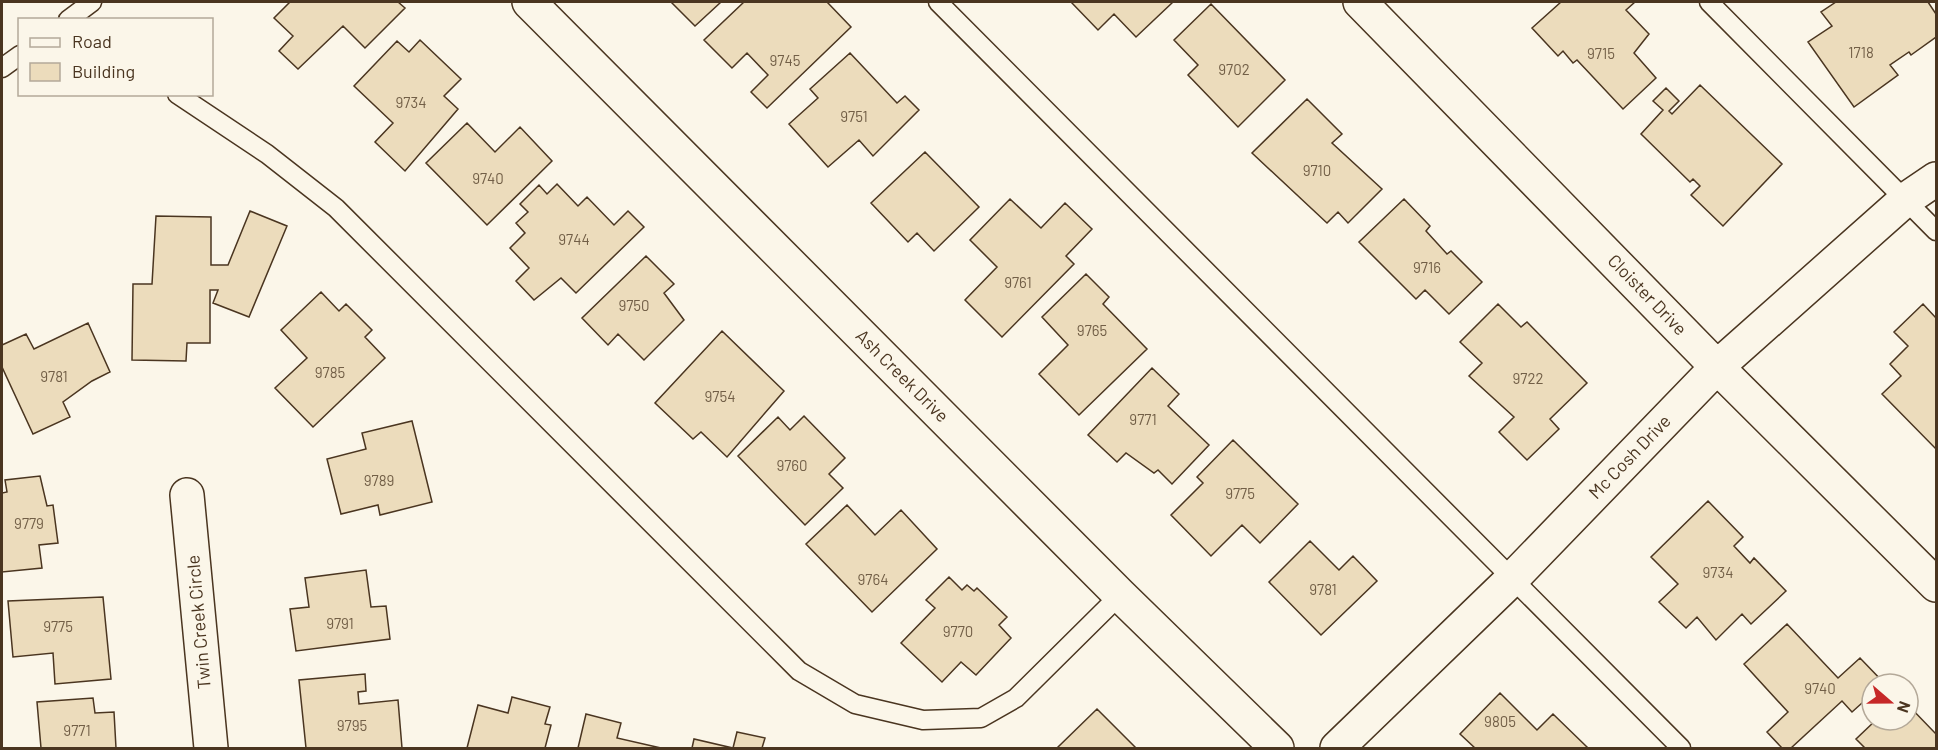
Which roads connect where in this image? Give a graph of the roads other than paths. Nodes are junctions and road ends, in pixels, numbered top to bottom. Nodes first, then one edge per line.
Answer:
1 (92, 2) edge
2 (529, 2) edge
3 (938, 2) edge
4 (1360, 2) edge
5 (1708, 2) edge
6 (71, 18) edge
7 (18, 56) edge
8 (2, 68) edge
9 (180, 96) edge
10 (1936, 179) edge
11 (1905, 200) junction
12 (1936, 231) edge
13 (1717, 367) junction
14 (187, 495) dead end
15 (1513, 578) junction
16 (1936, 585) edge
17 (1120, 595) junction
18 (211, 748) edge
19 (1277, 748) edge
20 (1337, 748) edge
21 (1681, 748) edge

1 - 6 lane
2 - 17 street, Ash Creek Drive
3 - 15 lane
4 - 13 street, Cloister Drive
5 - 11 lane
7 - 8 lane
9 - 17 lane
10 - 11 street, Mc Cosh Drive
11 - 12 lane
11 - 13 street, Mc Cosh Drive
13 - 15 street, Mc Cosh Drive
13 - 16 street, Cloister Drive
14 - 18 street, Twin Creek Circle
15 - 20 street, Mc Cosh Drive
15 - 21 lane
17 - 19 street, Ash Creek Drive

